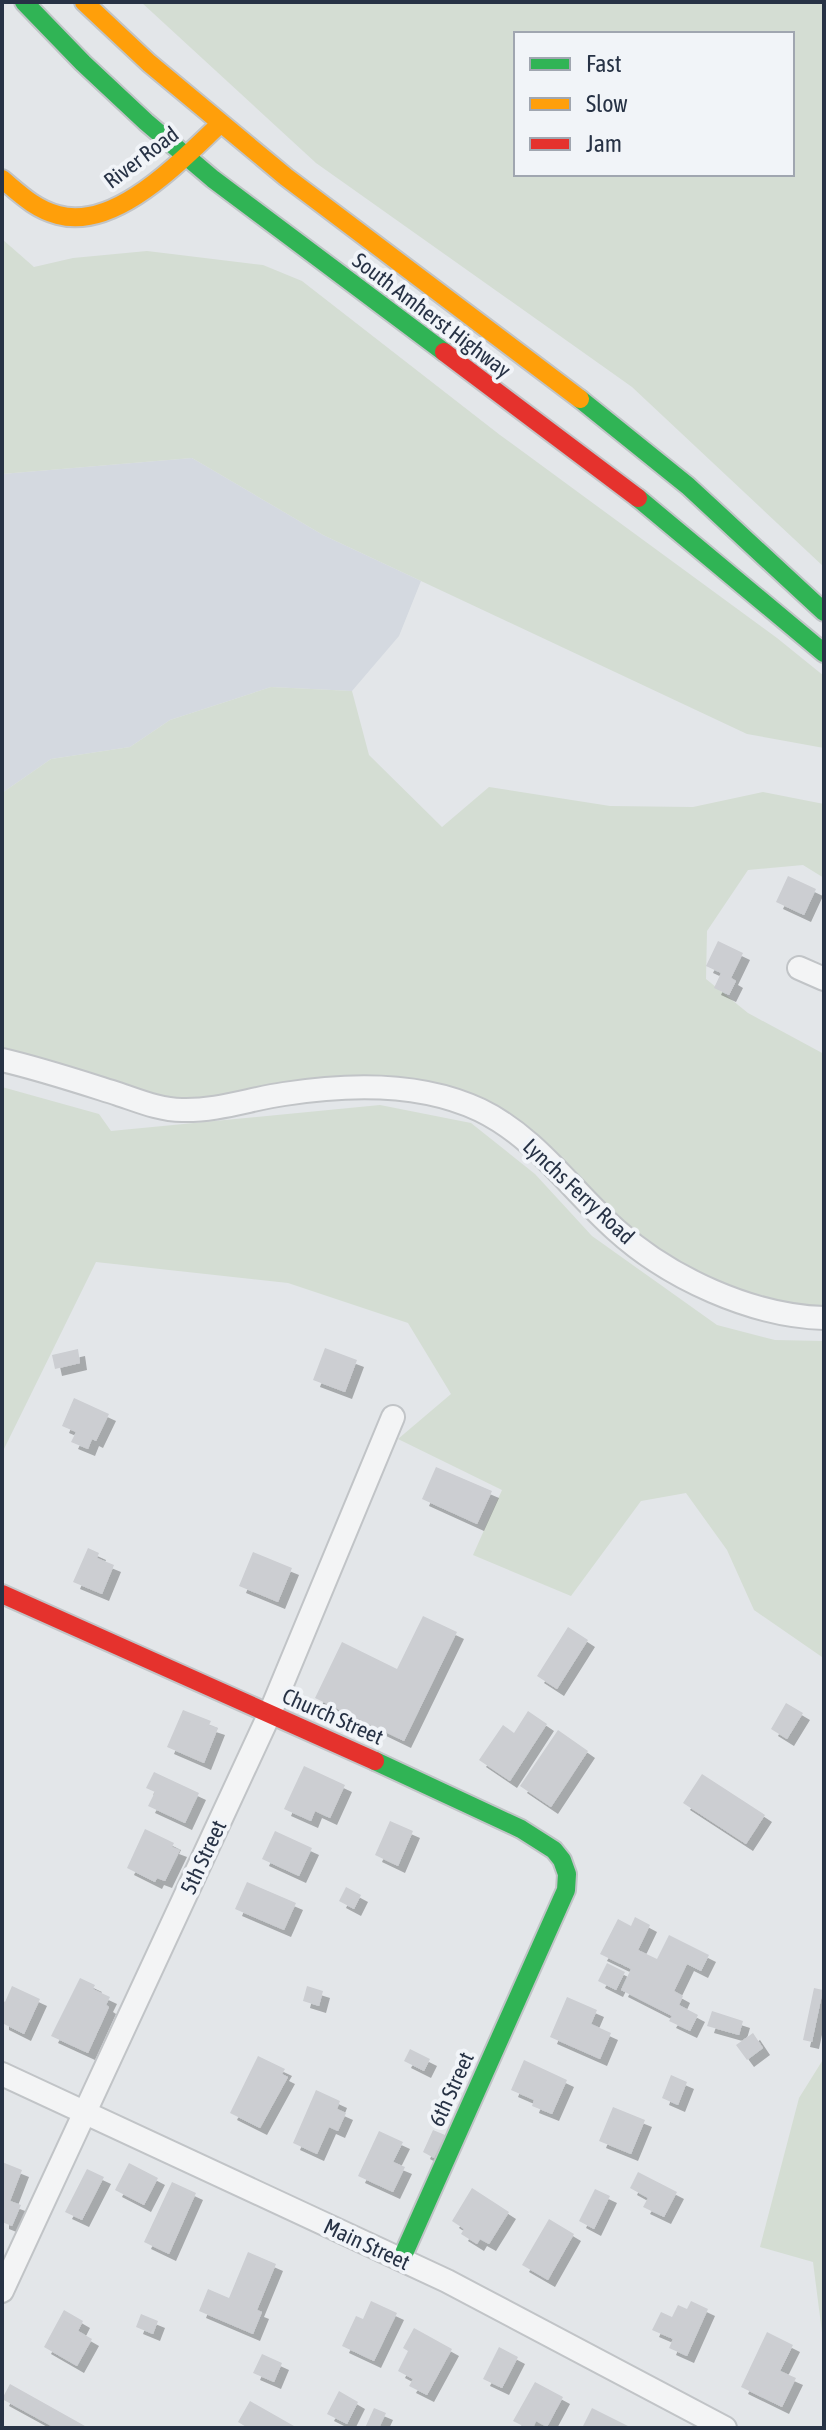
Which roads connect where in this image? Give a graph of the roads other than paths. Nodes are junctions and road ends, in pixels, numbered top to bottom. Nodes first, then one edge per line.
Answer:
1 (24, 2) edge
2 (84, 2) edge
3 (219, 125) junction
4 (184, 156) junction
5 (2, 179) edge
6 (824, 612) edge
7 (824, 653) edge
8 (799, 968) dead end
9 (824, 979) edge
10 (2, 1060) edge
11 (824, 1318) edge
12 (393, 1417) dead end
13 (2, 1594) edge
14 (270, 1713) junction
15 (545, 1938) joint
16 (2, 2074) edge
17 (85, 2112) junction
18 (401, 2260) junction
19 (2, 2291) edge
20 (725, 2428) edge

1 - 4 main road, South Amherst Highway
2 - 3 main road, South Amherst Highway
3 - 4 main road, River Road
3 - 6 main road, South Amherst Highway
4 - 5 main road, River Road
4 - 7 main road, South Amherst Highway
8 - 9 street
10 - 11 street, Lynchs Ferry Road
12 - 14 street, 5th Street
13 - 14 main road, Church Street
14 - 15 main road, Church Street
14 - 17 street, 5th Street
15 - 18 main road, 6th Street
16 - 17 street, Main Street
17 - 18 street, Main Street
17 - 19 street, 5th Street
18 - 20 street, Main Street

